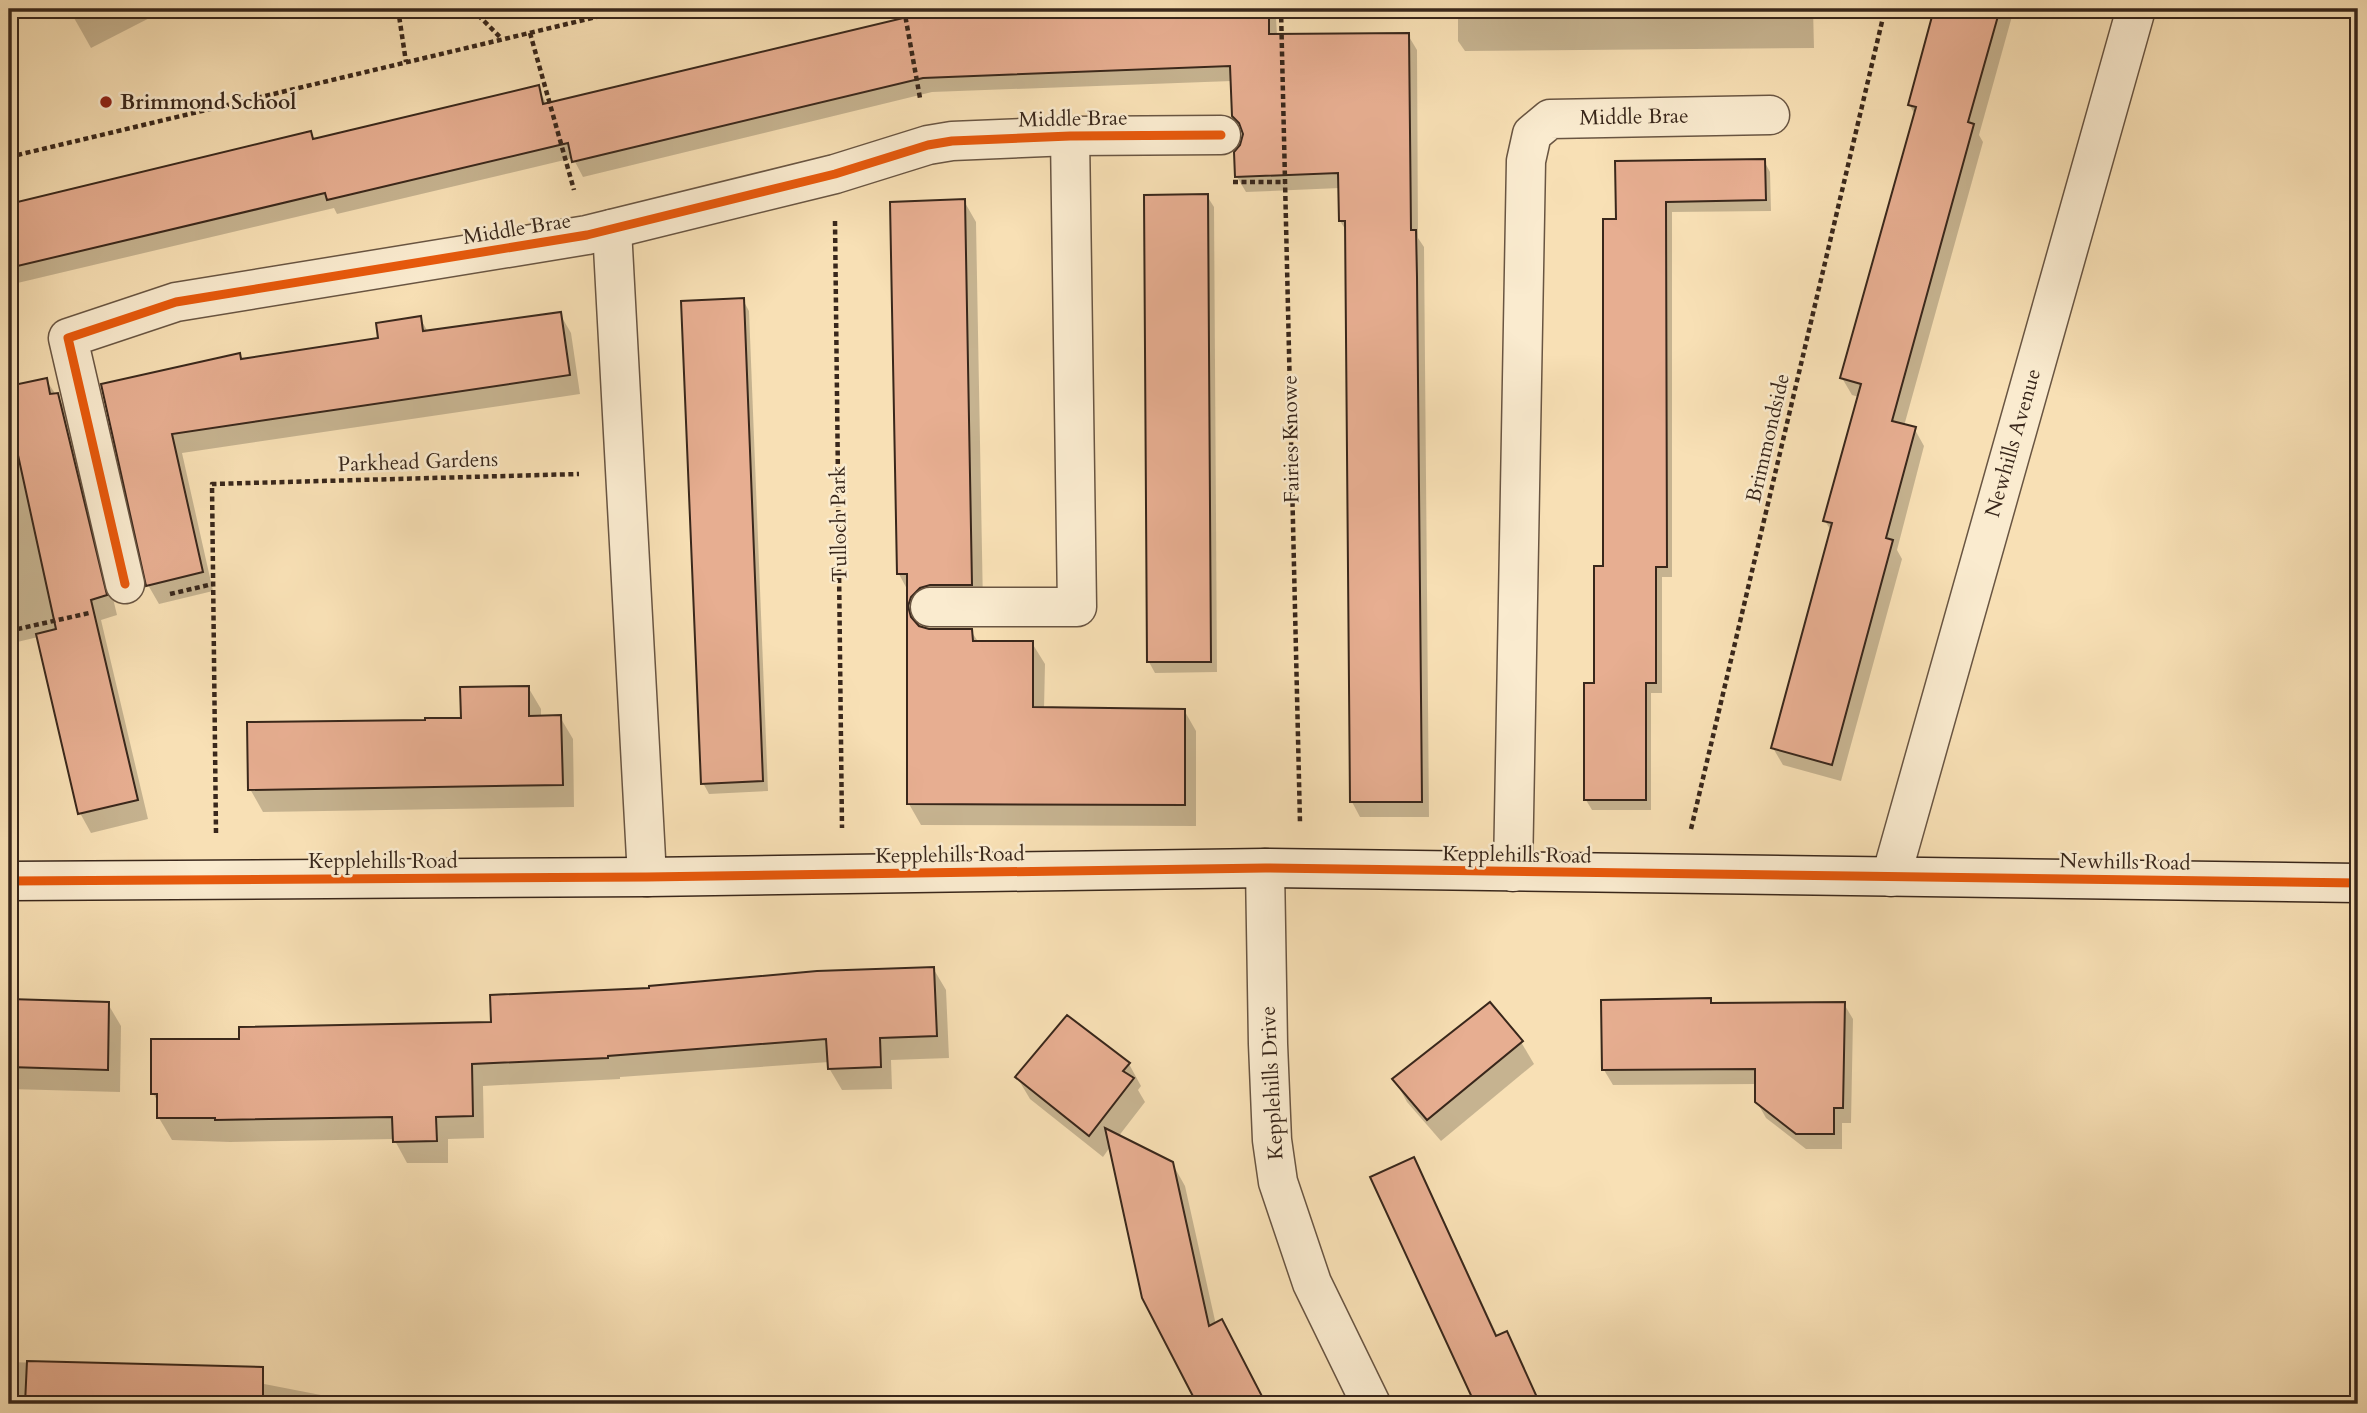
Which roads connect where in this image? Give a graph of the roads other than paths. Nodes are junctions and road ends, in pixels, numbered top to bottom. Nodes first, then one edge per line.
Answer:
1 (2136, 9) edge
2 (1770, 115) dead end
3 (1221, 135) dead end
4 (1070, 136) junction
5 (600, 232) junction
6 (125, 584) dead end
7 (930, 607) dead end
8 (1283, 869) junction
9 (1513, 872) junction
10 (647, 877) junction
11 (1891, 877) junction
12 (9, 881) edge
13 (2358, 883) edge
14 (1371, 1404) edge

1 - 11 street, Newhills Avenue
2 - 9 street, Middle Brae
3 - 4 street, Middle Brae
4 - 5 street, Middle Brae
4 - 7 street
5 - 6 street, Middle Brae
5 - 10 street
8 - 9 street, Kepplehills Road
8 - 10 street, Kepplehills Road
8 - 14 street, Kepplehills Drive
9 - 11 street, Kepplehills Road
10 - 12 street, Kepplehills Road
11 - 13 street, Newhills Road

